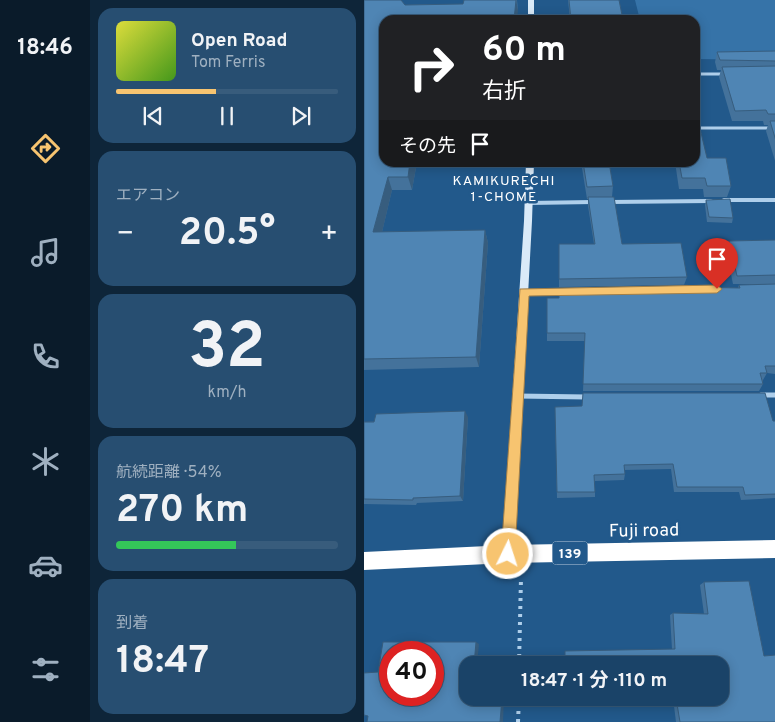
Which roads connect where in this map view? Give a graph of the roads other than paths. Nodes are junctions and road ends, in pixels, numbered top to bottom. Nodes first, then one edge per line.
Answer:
1 (531, 0) edge
2 (532, 15) edge
3 (700, 74) edge
4 (731, 74) edge
5 (700, 128) edge
6 (775, 128) edge
7 (530, 167) edge
8 (775, 200) edge
9 (598, 202) edge
10 (608, 202) edge
11 (529, 203) junction
12 (572, 291) edge
13 (524, 292) junction
14 (756, 395) edge
15 (775, 395) edge
16 (517, 396) junction
17 (594, 397) edge
18 (775, 549) edge
19 (515, 554) junction
20 (364, 561) edge

1 - 2 street
3 - 4 street
5 - 6 lane
7 - 11 street
8 - 10 street
9 - 11 street
11 - 13 street
12 - 13 street
13 - 16 street
14 - 15 street
16 - 17 street
16 - 19 street
18 - 19 highway, Fuji road / 139
19 - 20 highway, Fuji road / 139

